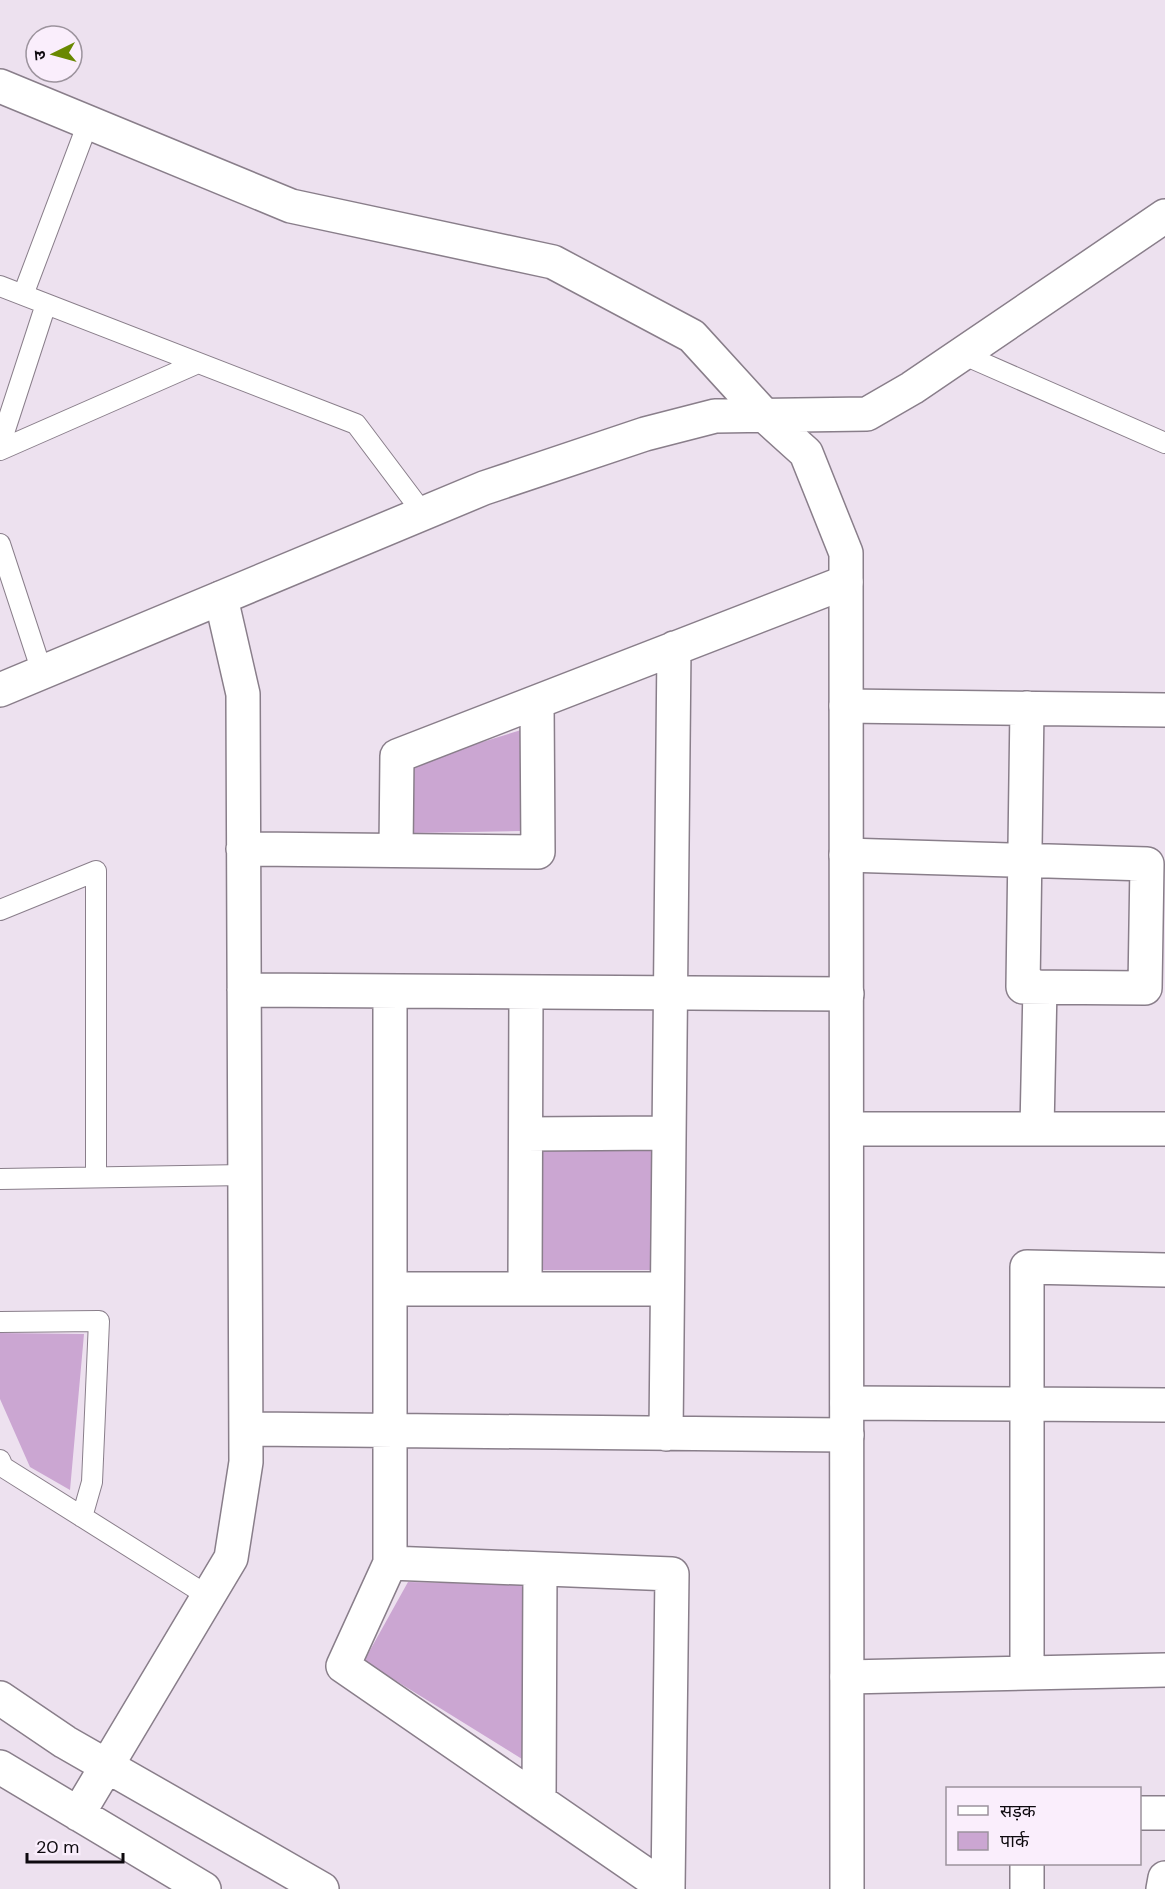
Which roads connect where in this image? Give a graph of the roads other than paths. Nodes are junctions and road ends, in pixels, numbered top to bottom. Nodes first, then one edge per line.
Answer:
1 (0, 86) edge
2 (88, 123) junction
3 (1162, 222) edge
4 (0, 286) edge
5 (23, 295) junction
6 (46, 304) junction
7 (962, 354) junction
8 (198, 363) junction
9 (765, 416) junction
10 (1165, 442) edge
11 (0, 445) edge
12 (0, 450) edge
13 (423, 513) junction
14 (0, 544) edge
15 (846, 582) junction
16 (221, 597) junction
17 (674, 648) junction
18 (42, 672) junction
19 (0, 690) edge
20 (537, 702) junction
21 (846, 706) junction
22 (1027, 708) junction
23 (1165, 710) edge
24 (243, 849) junction
25 (396, 850) junction
26 (846, 855) junction
27 (1025, 860) junction
28 (0, 910) edge
29 (1040, 987) junction
30 (244, 990) junction
31 (390, 991) junction
32 (526, 992) junction
33 (671, 993) junction
34 (847, 994) junction
35 (847, 1129) junction
36 (1037, 1129) junction
37 (1165, 1129) edge
38 (669, 1133) junction
39 (526, 1134) junction
40 (245, 1175) junction
41 (96, 1177) junction
42 (0, 1179) edge
43 (1165, 1270) edge
44 (390, 1289) junction
45 (525, 1289) junction
46 (667, 1289) junction
47 (0, 1322) edge
48 (1027, 1404) junction
49 (1165, 1405) edge
50 (847, 1419) junction
51 (246, 1429) junction
52 (390, 1431) junction
53 (666, 1434) junction
54 (0, 1460) edge
55 (82, 1517) junction
56 (390, 1563) junction
57 (540, 1569) junction
58 (208, 1596) junction
59 (1165, 1670) edge
60 (1027, 1673) junction
61 (847, 1677) junction
62 (0, 1698) edge
63 (107, 1766) junction
64 (0, 1767) edge
65 (539, 1801) junction
66 (1165, 1813) edge
67 (78, 1814) junction
68 (1141, 1814) edge
69 (1028, 1865) edge
70 (277, 1878) edge
71 (1165, 1878) edge
72 (204, 1889) edge
73 (322, 1889) edge
74 (667, 1889) edge
75 (847, 1889) edge
76 (1027, 1889) edge
77 (1163, 1889) edge

1 - 2 street
2 - 5 lane
2 - 9 street
3 - 7 street
4 - 5 lane
5 - 6 lane
6 - 8 lane
6 - 11 lane
7 - 9 street
7 - 10 lane
8 - 12 lane
8 - 13 lane
9 - 13 street
9 - 15 street
13 - 16 street
14 - 18 lane
15 - 17 street
15 - 21 street
16 - 18 street
16 - 24 street
17 - 20 street
17 - 33 street
18 - 19 street
20 - 25 street
20 - 25 street
21 - 22 street
21 - 26 street
22 - 23 street
22 - 27 street
24 - 25 street
24 - 30 street
26 - 27 street
26 - 34 street
27 - 29 street
27 - 29 street
28 - 41 lane
29 - 36 street
30 - 31 street
30 - 40 street
31 - 32 street
31 - 44 street
32 - 33 street
32 - 39 street
33 - 34 street
33 - 38 street
34 - 35 street
35 - 36 street
35 - 50 street
36 - 37 street
38 - 39 street
38 - 46 street
39 - 45 street
40 - 41 lane
40 - 51 street
41 - 42 lane
43 - 48 street
44 - 45 street
44 - 52 street
45 - 46 street
46 - 53 street
47 - 55 lane
48 - 49 street
48 - 50 street
48 - 60 street
50 - 53 street
50 - 61 street
51 - 52 street
51 - 58 street
52 - 53 street
52 - 56 street
54 - 55 lane
55 - 58 lane
56 - 57 street
56 - 65 street
57 - 65 street
57 - 74 street
58 - 63 street
59 - 60 street
60 - 61 street
61 - 75 street
62 - 63 street
63 - 67 street
63 - 70 street
64 - 67 street
65 - 74 street
66 - 68 street
67 - 72 street
69 - 76 street
70 - 73 street
71 - 77 street

